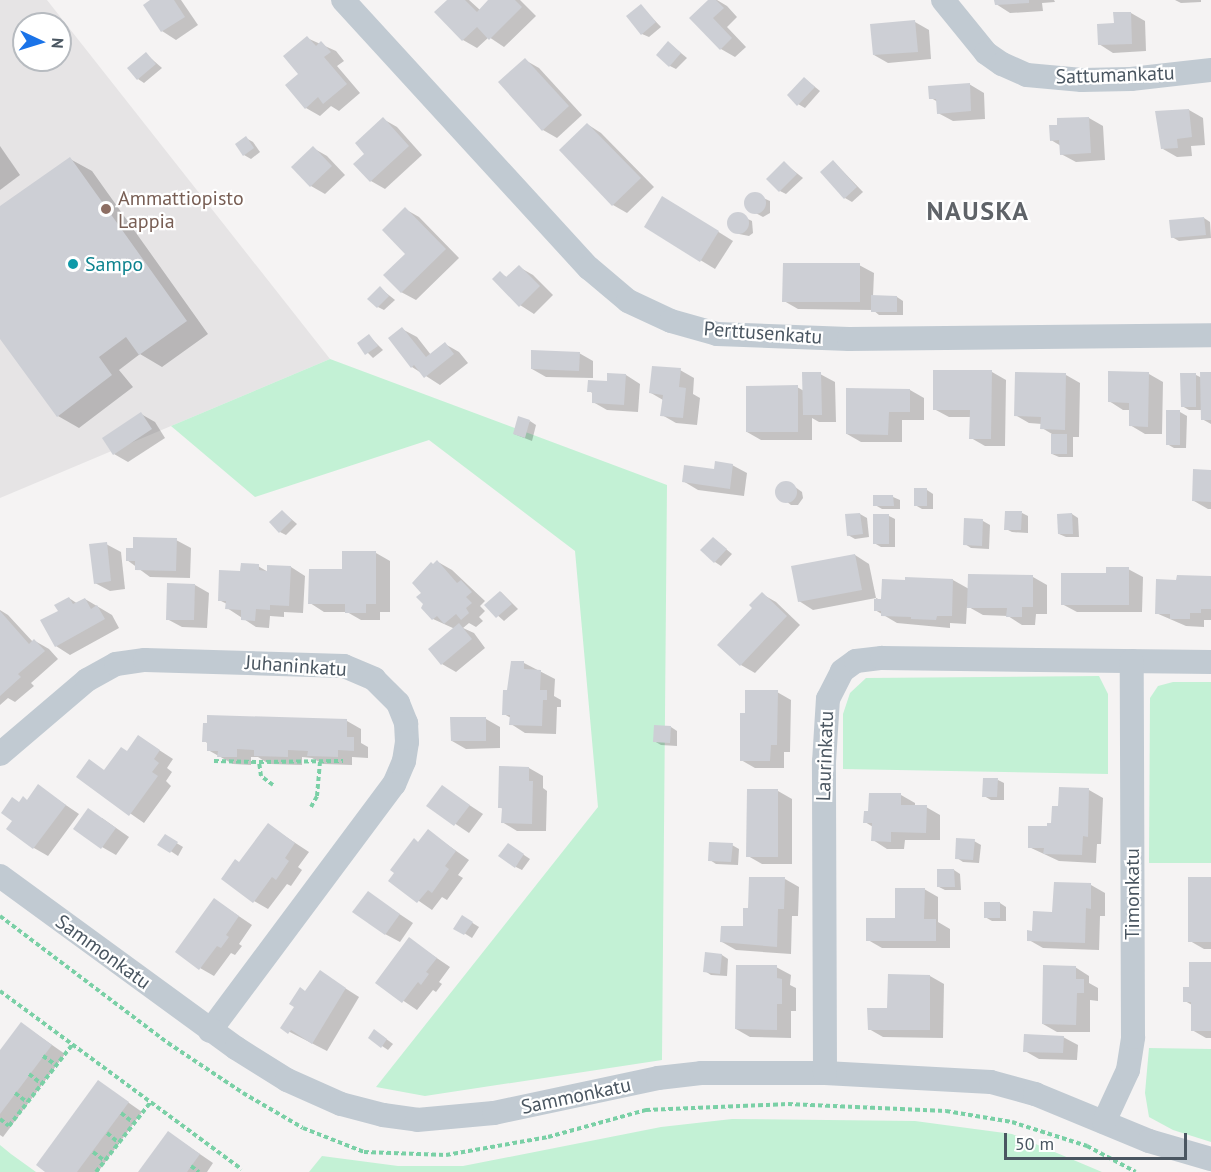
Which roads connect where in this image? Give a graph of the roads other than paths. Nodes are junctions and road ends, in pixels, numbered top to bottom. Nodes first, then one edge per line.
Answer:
1 (343, 0) edge
2 (943, 0) edge
3 (1211, 70) edge
4 (1211, 335) edge
5 (1132, 661) junction
6 (1211, 662) edge
7 (0, 754) edge
8 (0, 876) edge
9 (210, 1031) junction
10 (825, 1073) junction
11 (1104, 1122) junction
12 (1211, 1159) edge

1 - 4 street, Perttusenkatu
2 - 3 street, Sattumankatu
5 - 6 street, Laurinkatu
5 - 10 street, Laurinkatu
5 - 11 street, Timonkatu
7 - 9 street, Juhaninkatu
8 - 9 street, Sammonkatu
9 - 10 street, Sammonkatu
10 - 11 street, Sammonkatu
11 - 12 street, Sammonkatu

